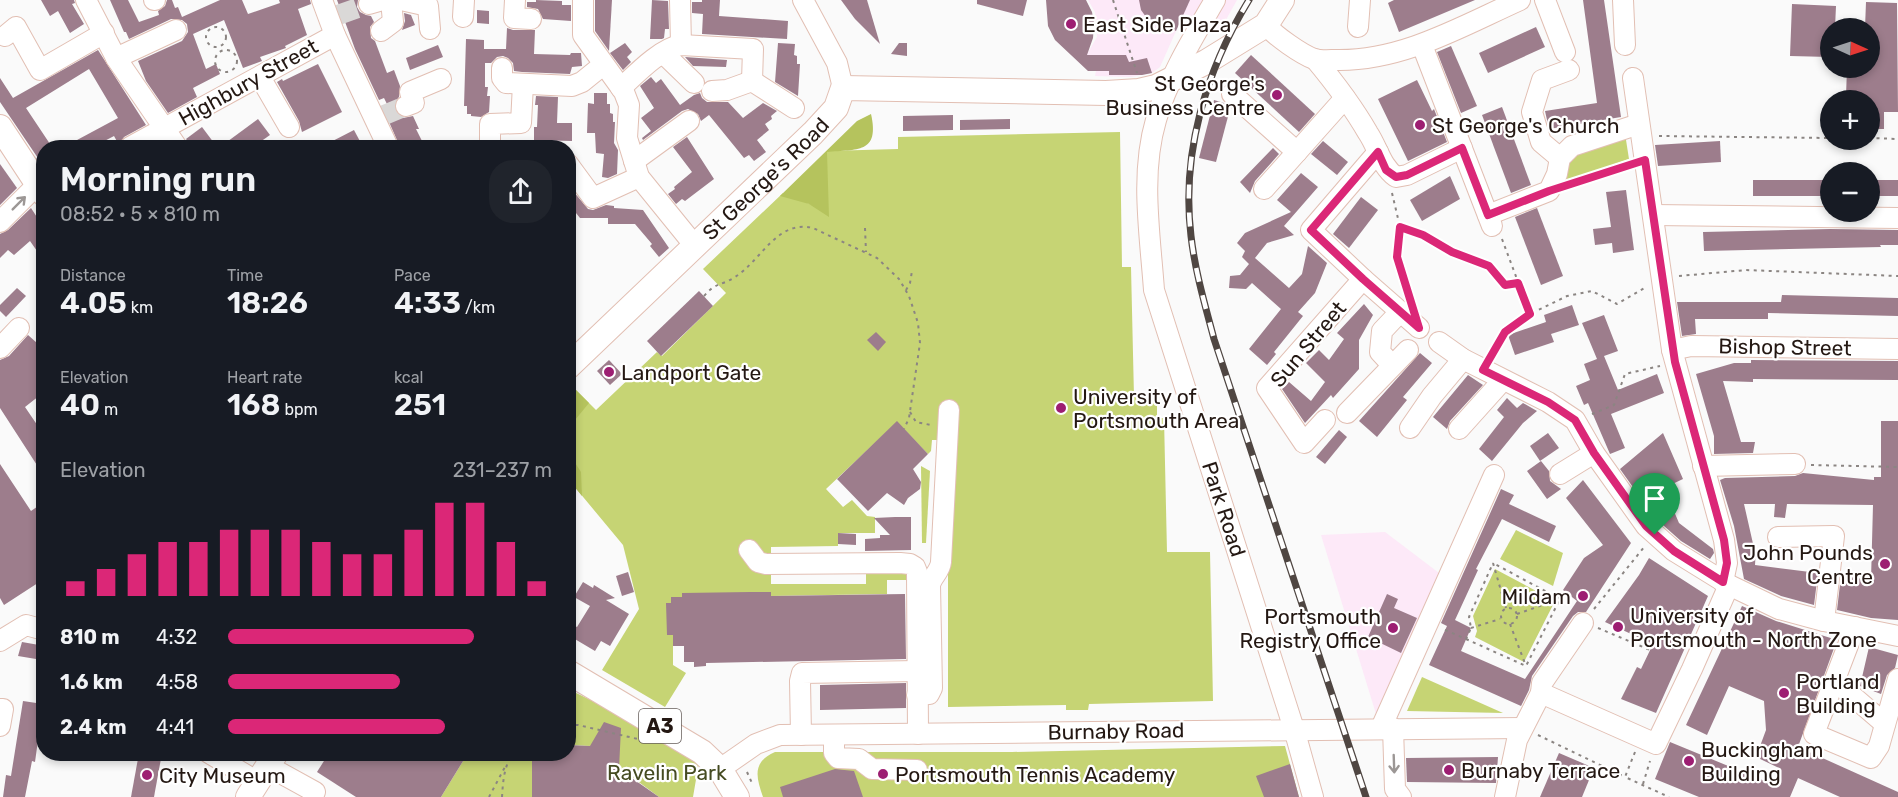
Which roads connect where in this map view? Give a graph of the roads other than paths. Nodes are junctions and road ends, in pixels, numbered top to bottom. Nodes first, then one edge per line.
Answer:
1 (86, 0) edge
2 (391, 0) edge
3 (400, 0) edge
4 (515, 0) edge
5 (583, 0) edge
6 (680, 0) edge
7 (803, 0) edge
8 (1215, 0) edge
9 (1282, 0) edge
10 (1360, 0) edge
11 (1520, 0) edge
12 (1545, 0) edge
13 (1623, 0) edge
14 (331, 17) edge
15 (531, 19) dead end
16 (1266, 25) junction
17 (1358, 27) dead end
18 (430, 29) dead end
19 (176, 30) dead end
20 (381, 31) dead end
21 (104, 33) junction
22 (4, 36) dead end
23 (1422, 45) junction
24 (1625, 45) dead end
25 (672, 49) junction
26 (116, 58) junction
27 (1315, 59) junction
28 (603, 65) junction
29 (502, 68) dead end
30 (260, 77) junction
31 (1633, 78) dead end
32 (441, 79) dead end
33 (1173, 79) junction
34 (752, 81) junction
35 (694, 83) dead end
36 (523, 84) junction
37 (621, 88) junction
38 (843, 88) junction
39 (712, 91) dead end
40 (1232, 94) dead end
41 (1345, 98) junction
42 (406, 106) tunnel mouth
43 (794, 108) dead end
44 (689, 121) dead end
45 (0, 127) edge
46 (288, 127) dead end
47 (164, 128) junction
48 (1640, 130) junction
49 (143, 140) edge
50 (172, 140) edge
51 (386, 140) edge
52 (490, 140) edge
53 (1462, 148) junction
54 (1297, 152) junction
55 (1378, 152) junction
56 (1560, 158) junction
57 (637, 169) junction
58 (576, 175) edge
59 (36, 183) edge
60 (1264, 189) dead end
61 (36, 192) edge
62 (1653, 215) junction
63 (1898, 218) edge
64 (0, 222) edge
65 (695, 246) junction
66 (1363, 279) junction
67 (1405, 304) junction
68 (19, 328) dead end
69 (1419, 328) dead end
70 (1439, 342) dead end
71 (0, 348) edge
72 (1898, 349) edge
73 (1407, 350) dead end
74 (1673, 356) junction
75 (576, 359) edge
76 (1463, 359) junction
77 (1392, 365) junction
78 (1503, 380) junction
79 (1347, 413) dead end
80 (949, 419) road end
81 (1325, 420) dead end
82 (1410, 428) dead end
83 (1459, 429) dead end
84 (1594, 453) junction
85 (1795, 464) road end
86 (1703, 466) junction
87 (1560, 474) dead end
88 (1494, 475) dead end
89 (1778, 537) dead end
90 (749, 550) dead end
91 (1726, 584) junction
92 (1824, 621) junction
93 (1583, 622) road end
94 (1855, 627) junction
95 (36, 628) edge
96 (1898, 636) edge
97 (0, 641) edge
98 (917, 671) junction
99 (576, 677) edge
100 (1898, 679) edge
101 (1834, 681) junction
102 (1541, 693) junction
103 (917, 695) junction
104 (0, 709) edge
105 (1885, 724) junction
106 (0, 726) edge
107 (1387, 728) junction
108 (1522, 728) junction
109 (1294, 729) junction
110 (918, 734) junction
111 (801, 735) junction
112 (834, 735) junction
113 (230, 761) edge
114 (729, 763) junction
115 (916, 770) dead end
116 (263, 774) edge
117 (315, 792) dead end
118 (745, 792) edge
119 (1313, 797) edge
120 (1401, 797) edge
121 (1505, 797) edge

1 - 21 street
2 - 20 street
3 - 18 street
4 - 15 street
5 - 28 street
6 - 25 street
7 - 38 street
8 - 33 street, Park Road
9 - 16 main road
10 - 17 street
11 - 23 street
12 - 56 street
13 - 24 street
14 - 30 street, Highbury Street
14 - 51 street
16 - 27 street
16 - 33 main road
19 - 26 street
21 - 22 street
21 - 26 street
23 - 27 street
23 - 53 street
25 - 34 street
25 - 35 street
25 - 37 street
26 - 47 street
27 - 41 street
28 - 36 street
28 - 37 street
29 - 36 street
30 - 46 street
30 - 47 street, Highbury Street
31 - 48 street
32 - 42 street
33 - 38 main road
33 - 109 street, Park Road
34 - 39 street
34 - 43 street
36 - 52 street
37 - 57 street
38 - 65 main road, St George's Road
40 - 54 street
41 - 54 street
41 - 55 street
44 - 57 street
45 - 59 main road
47 - 49 street, Highbury Street
47 - 50 street
48 - 56 street
48 - 62 street
53 - 55 street
53 - 56 street
54 - 60 street
55 - 66 street
57 - 58 street
57 - 65 street
64 -> 61 street
62 - 63 street
62 - 74 street
65 - 75 main road, St George's Road
66 - 67 street
66 - 81 street, Sun Street
67 - 69 street
67 - 77 street
68 - 71 street
70 - 76 street
72 - 74 street, Bishop Street
73 - 77 street
74 - 86 street
76 - 78 street
76 - 82 street
77 - 79 street
78 - 83 street
78 - 84 street
80 - 103 street
84 - 87 street
84 - 91 street
85 - 86 street
86 - 91 street
88 - 107 street
89 - 92 street
90 - 98 street
91 - 92 street
91 - 102 street
92 - 94 street
93 - 102 street
94 - 96 street
94 - 101 street
95 - 97 street
98 - 103 street
98 - 111 street
99 - 114 main road, A3
100 - 105 street
101 - 105 street
101 - 105 street
102 - 108 street
103 - 110 street
104 - 106 street
107 - 108 street, Burnaby Road
107 - 109 street, Burnaby Road
107 -> 120 street
108 - 121 street
109 - 110 street, Burnaby Road
109 - 119 street, Park Road
110 - 112 street, Burnaby Road
111 - 112 street, Burnaby Road
111 - 114 street, Burnaby Road
112 - 115 street
113 - 116 street
114 - 118 main road, A3
116 - 117 street

